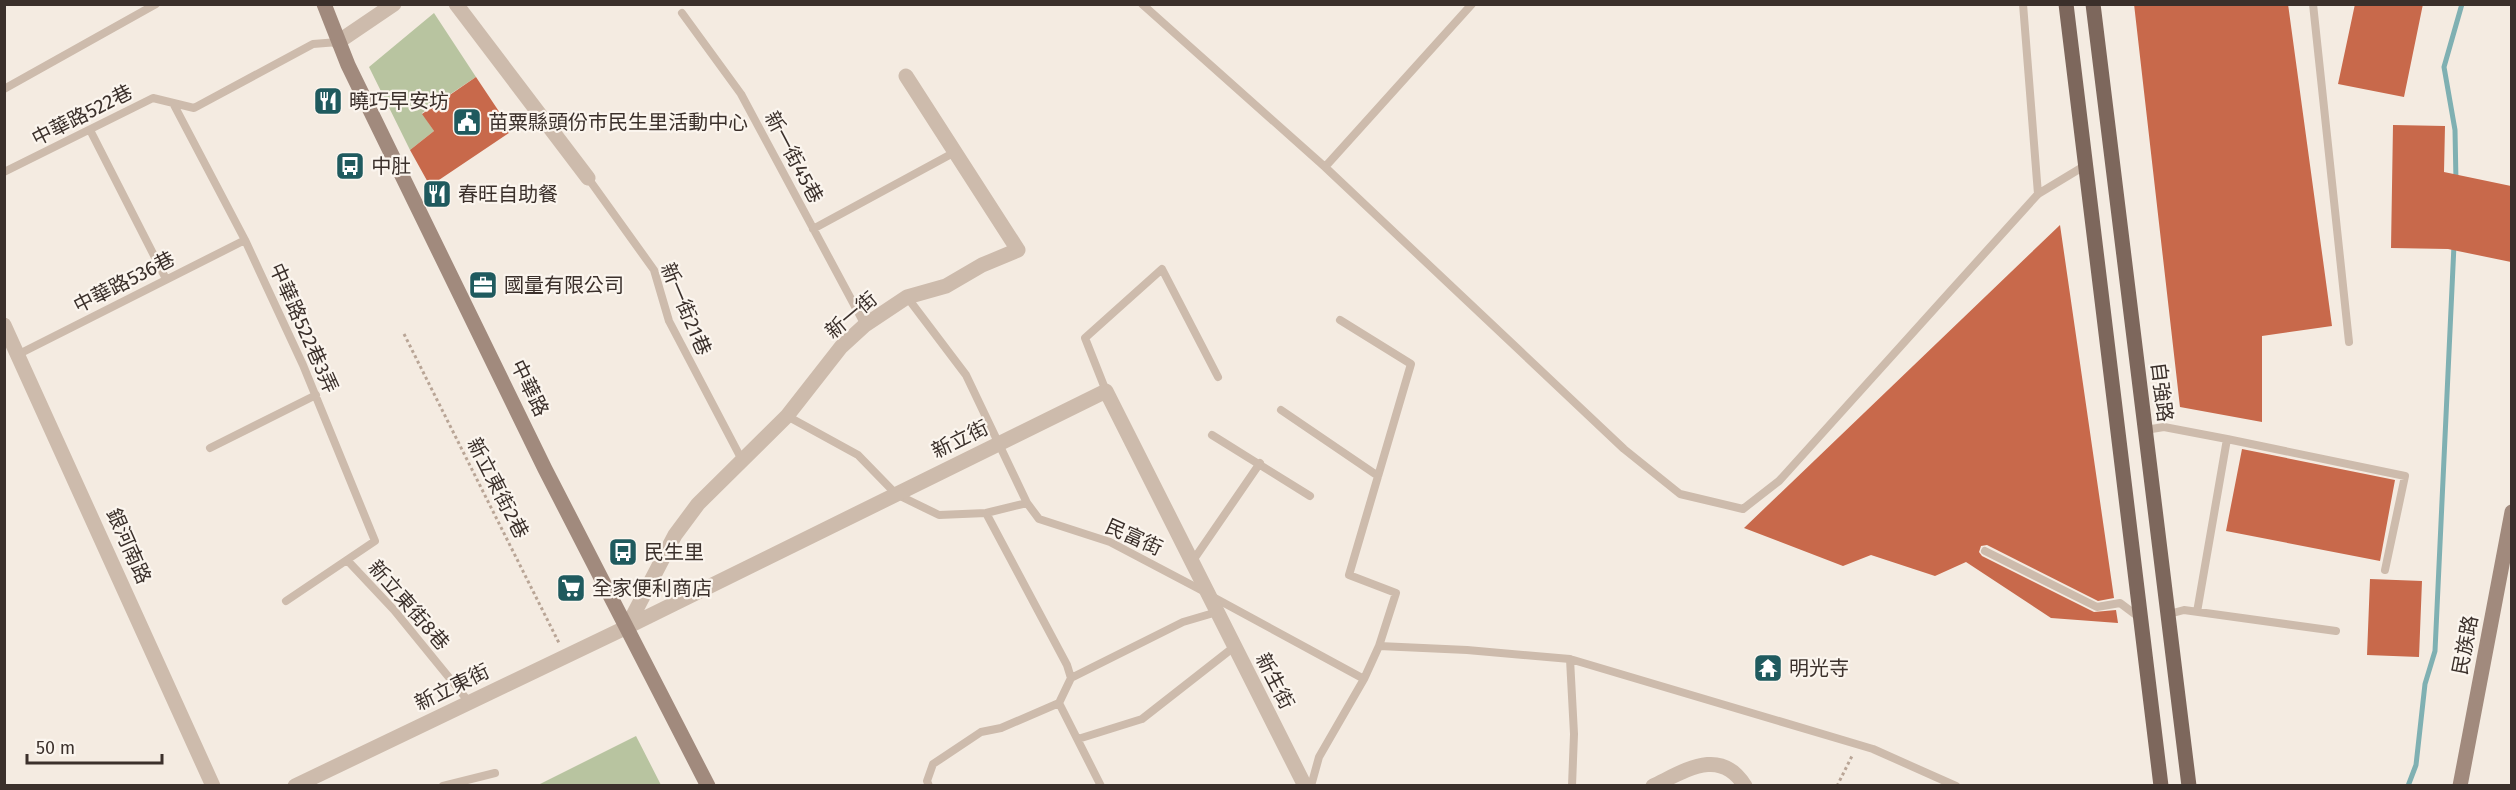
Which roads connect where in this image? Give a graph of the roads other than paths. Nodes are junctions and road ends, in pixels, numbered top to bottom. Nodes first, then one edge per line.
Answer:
1 (156, 4) edge
2 (324, 4) edge
3 (394, 4) edge
4 (456, 4) edge
5 (1142, 4) edge
6 (1472, 4) edge
7 (2023, 4) edge
8 (2066, 4) edge
9 (2093, 4) edge
10 (2313, 4) edge
11 (682, 13) dead end
12 (338, 42) junction
13 (906, 76) dead end
14 (4, 89) edge
15 (174, 105) junction
16 (90, 130) junction
17 (955, 152) junction
18 (2112, 159) junction
19 (2086, 165) junction
20 (1325, 167) junction
21 (4, 172) edge
22 (588, 178) joint
23 (2038, 194) junction
24 (813, 229) junction
25 (245, 240) junction
26 (166, 279) junction
27 (908, 297) junction
28 (1340, 320) dead end
29 (4, 325) edge
30 (865, 325) junction
31 (2349, 342) dead end
32 (19, 354) junction
33 (1218, 377) dead end
34 (1106, 391) junction
35 (316, 395) junction
36 (1281, 410) dead end
37 (786, 416) junction
38 (2145, 430) junction
39 (1212, 435) dead end
40 (2227, 439) junction
41 (999, 444) junction
42 (210, 448) dead end
43 (742, 460) junction
44 (1260, 463) junction
45 (1378, 476) junction
46 (896, 494) junction
47 (1310, 496) dead end
48 (1027, 503) junction
49 (2511, 512) edge
50 (986, 513) junction
51 (1985, 551) dead end
52 (347, 560) junction
53 (1192, 562) junction
54 (2385, 570) dead end
55 (1209, 595) junction
56 (286, 601) dead end
57 (1224, 610) junction
58 (2197, 612) junction
59 (2169, 614) junction
60 (2141, 619) junction
61 (627, 627) junction
62 (2336, 632) dead end
63 (1379, 646) junction
64 (1234, 647) junction
65 (1570, 659) junction
66 (1071, 678) junction
67 (1364, 679) junction
68 (469, 702) junction
69 (1059, 703) junction
70 (1078, 739) junction
71 (495, 773) dead end
72 (1743, 783) edge
73 (213, 786) edge
74 (295, 786) edge
75 (443, 786) edge
76 (708, 786) edge
77 (929, 786) edge
78 (1101, 786) edge
79 (1305, 786) edge
80 (1311, 786) edge
81 (1572, 786) edge
82 (1653, 786) edge
83 (1956, 786) edge
84 (2161, 786) edge
85 (2189, 786) edge
86 (2460, 786) edge

1 - 14 lane
2 - 12 street, 中華路
3 - 12 street
4 - 22 street
5 - 20 lane
6 - 20 lane
7 - 23 lane
8 - 19 main road
9 - 18 main road, 自強路
10 - 31 lane
11 - 24 lane, 新一街45巷
12 - 15 lane, 中華路522巷
12 - 61 street, 中華路
13 - 17 street, 新一街
15 - 16 lane, 中華路522巷
15 - 25 lane, 中華路522巷3弄
16 - 21 lane, 中華路522巷
16 - 26 lane
17 - 24 lane
17 - 27 street, 新一街
18 - 19 main road
18 - 38 main road, 自強路
19 - 23 lane
19 - 60 main road
20 - 23 lane
22 - 43 lane, 新一街21巷
24 - 30 lane, 新一街45巷
25 - 26 lane, 中華路536巷
25 - 35 lane, 中華路522巷3弄
26 - 32 lane, 中華路536巷
27 - 30 street, 新一街
27 - 41 lane
28 - 45 lane
29 - 32 street, 銀河南路
30 - 37 street, 新一街
32 - 73 street, 銀河南路
33 - 34 lane
34 - 41 street, 新立街
34 - 53 street
35 - 42 lane
35 - 52 lane, 中華路522巷3弄
36 - 45 lane
37 - 43 street, 新一街
37 - 46 lane
38 - 40 lane
38 - 59 main road, 自強路
39 - 44 lane
40 - 54 lane
40 - 58 lane
41 - 46 street, 新立街
41 - 48 lane
43 - 61 street, 新一街
44 - 47 lane
44 - 53 lane
45 - 63 lane
46 - 50 lane
46 - 61 street, 新立街
48 - 50 lane
48 - 55 lane, 民富街
49 - 86 street, 民族路
50 - 66 lane
51 - 60 lane
52 - 56 lane, 新立東街8巷
52 - 68 lane, 新立東街8巷
53 - 55 street
55 - 57 street, 新生街
57 - 64 street, 新生街
57 - 66 lane
57 - 67 lane
58 - 59 lane
58 - 62 lane
59 - 60 main road
59 - 85 main road, 自強路
60 - 84 main road
61 - 68 street, 新立東街
61 - 76 street, 中華路
63 - 65 lane
63 - 67 lane
64 - 70 lane
64 - 79 street, 新生街
65 - 81 lane
65 - 83 lane
66 - 69 lane
67 - 80 lane
68 - 74 street, 新立東街
69 - 70 lane
69 - 77 lane
70 - 78 lane
71 - 75 lane
72 - 82 street

